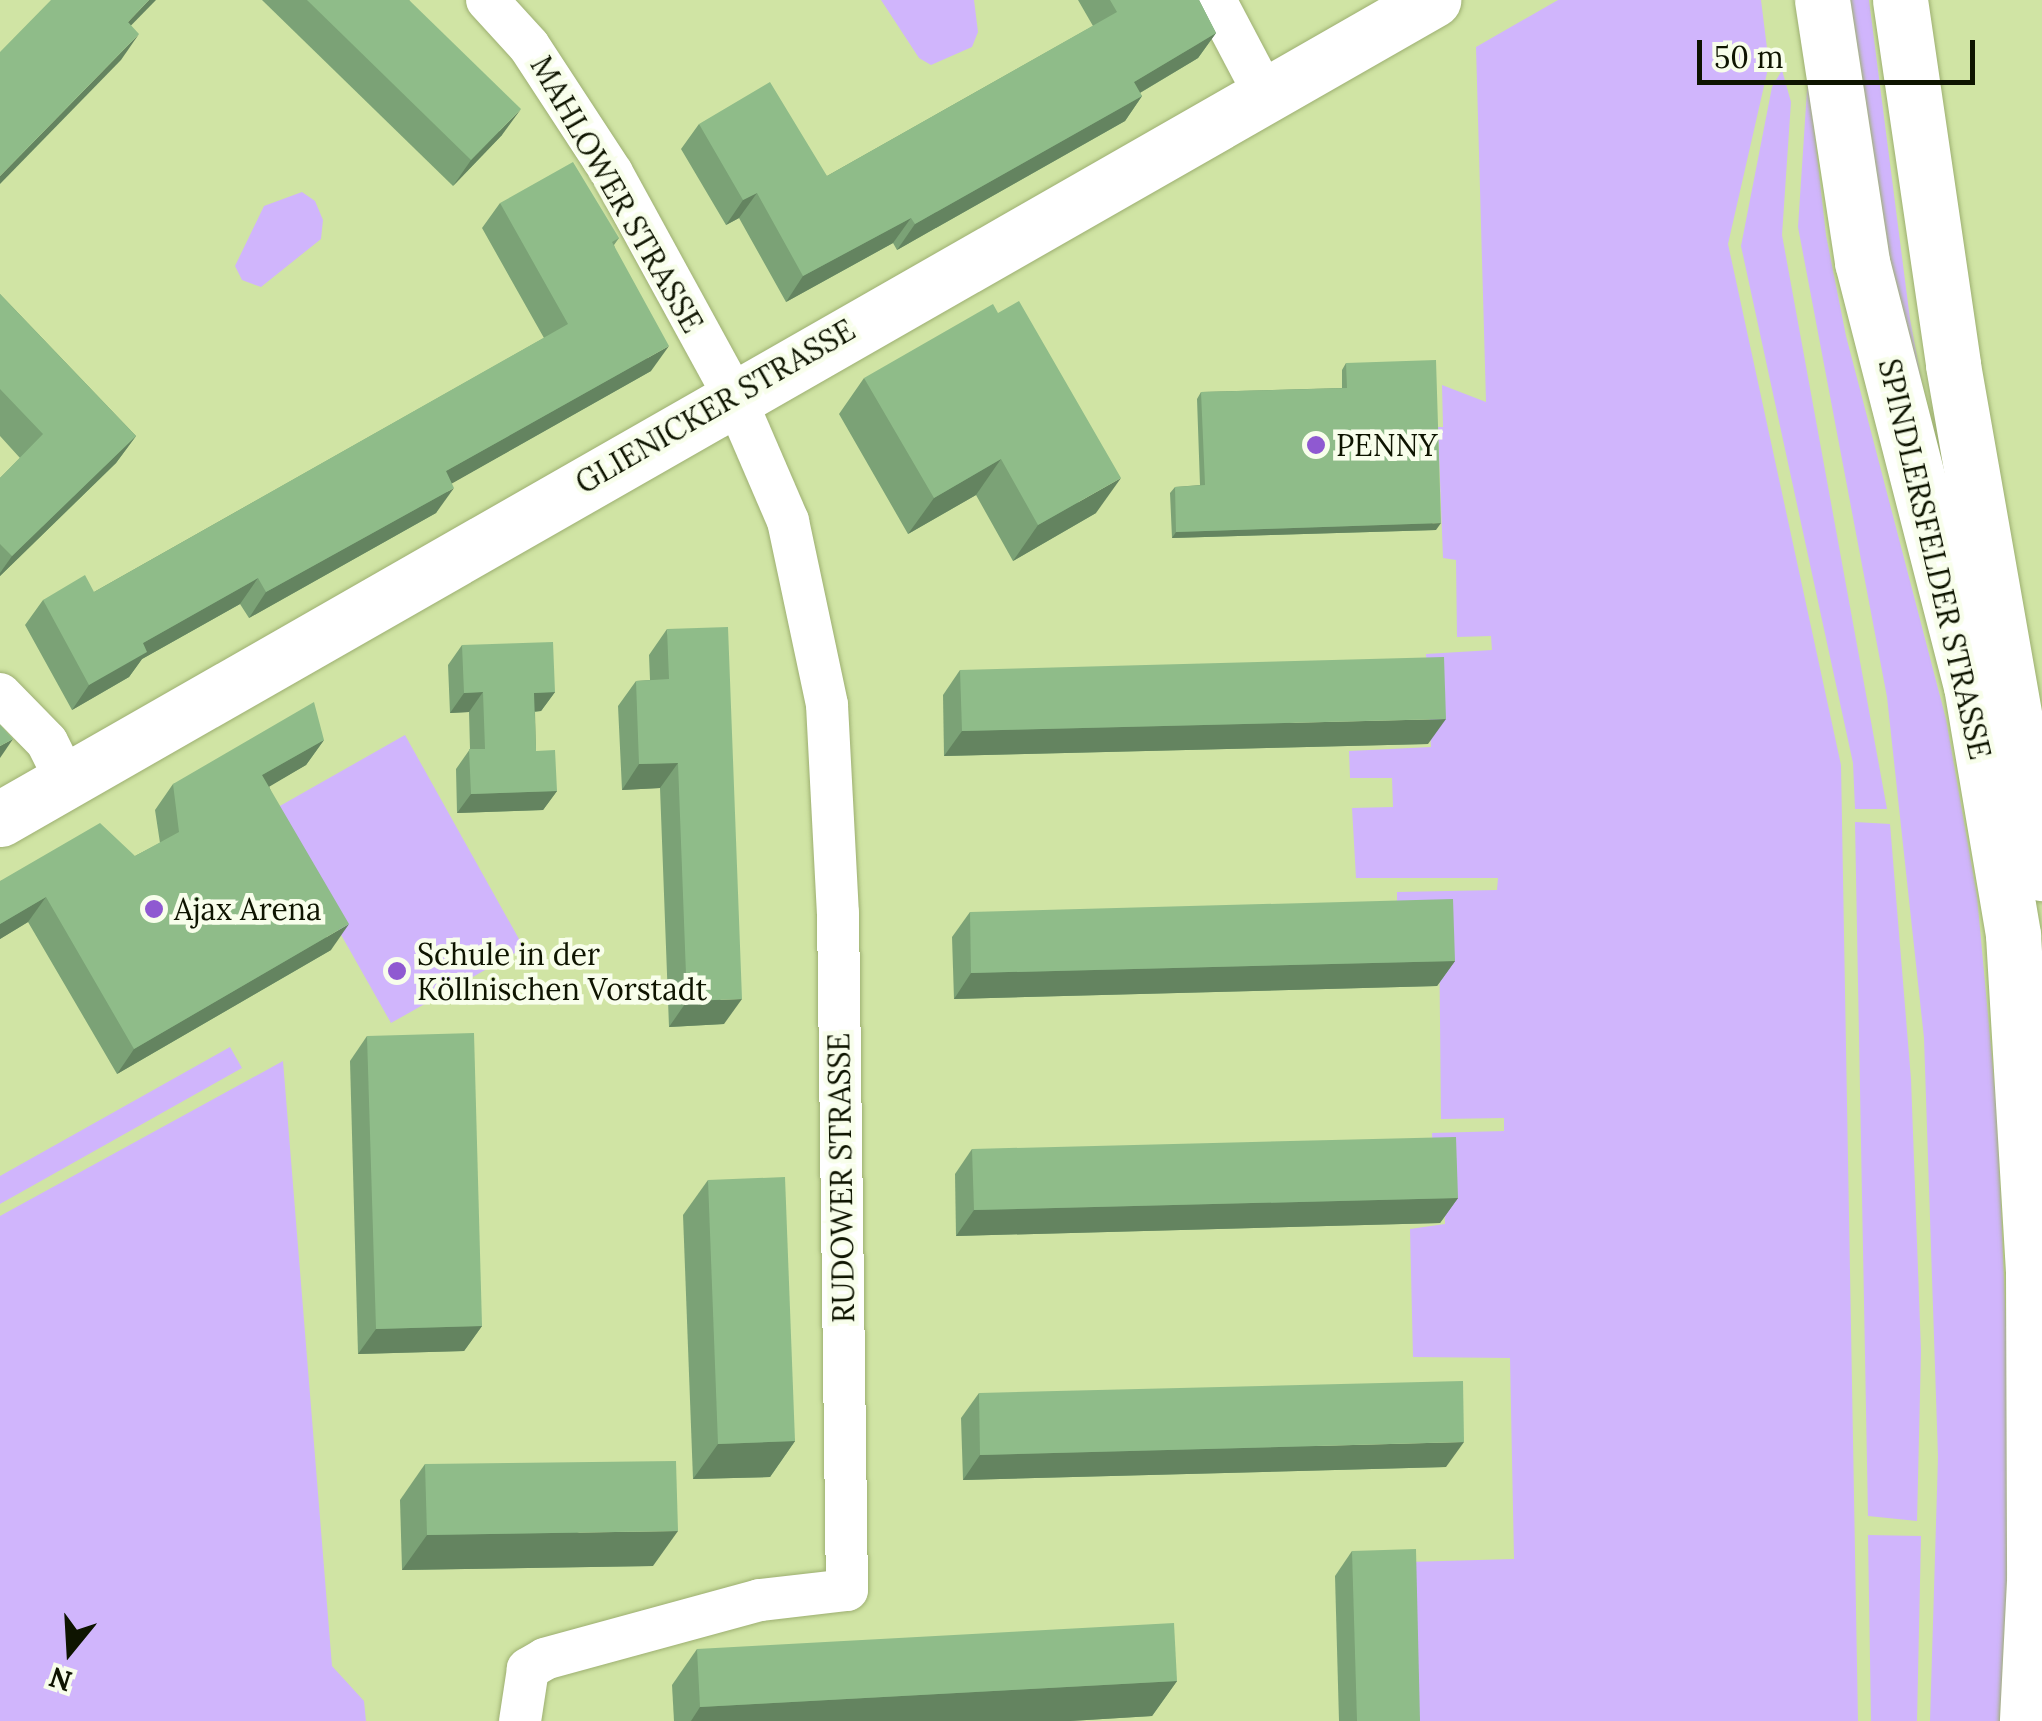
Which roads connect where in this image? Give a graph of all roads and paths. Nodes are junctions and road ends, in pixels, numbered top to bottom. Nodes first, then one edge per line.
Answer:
1 (487, 0) edge
2 (1215, 0) edge
3 (1433, 0) edge
4 (1822, 0) edge
5 (1900, 0) edge
6 (1264, 94) junction
7 (735, 398) junction
8 (0, 694) edge
9 (66, 780) junction
10 (0, 819) edge
11 (2042, 872) edge
12 (520, 1721) edge
13 (2028, 1721) edge

1 - 7 street, MAHLOWER STRASSE
2 - 6 street
3 - 6 main road, GLIENICKER STRASSE
4 - 13 main road, SPINDLERSFELDER STRASSE
5 - 11 main road, SPINDLERSFELDER STRASSE
6 - 7 main road, GLIENICKER STRASSE
7 - 9 main road, GLIENICKER STRASSE
7 - 12 street, RUDOWER STRASSE
8 - 9 street
9 - 10 main road, GLIENICKER STRASSE

